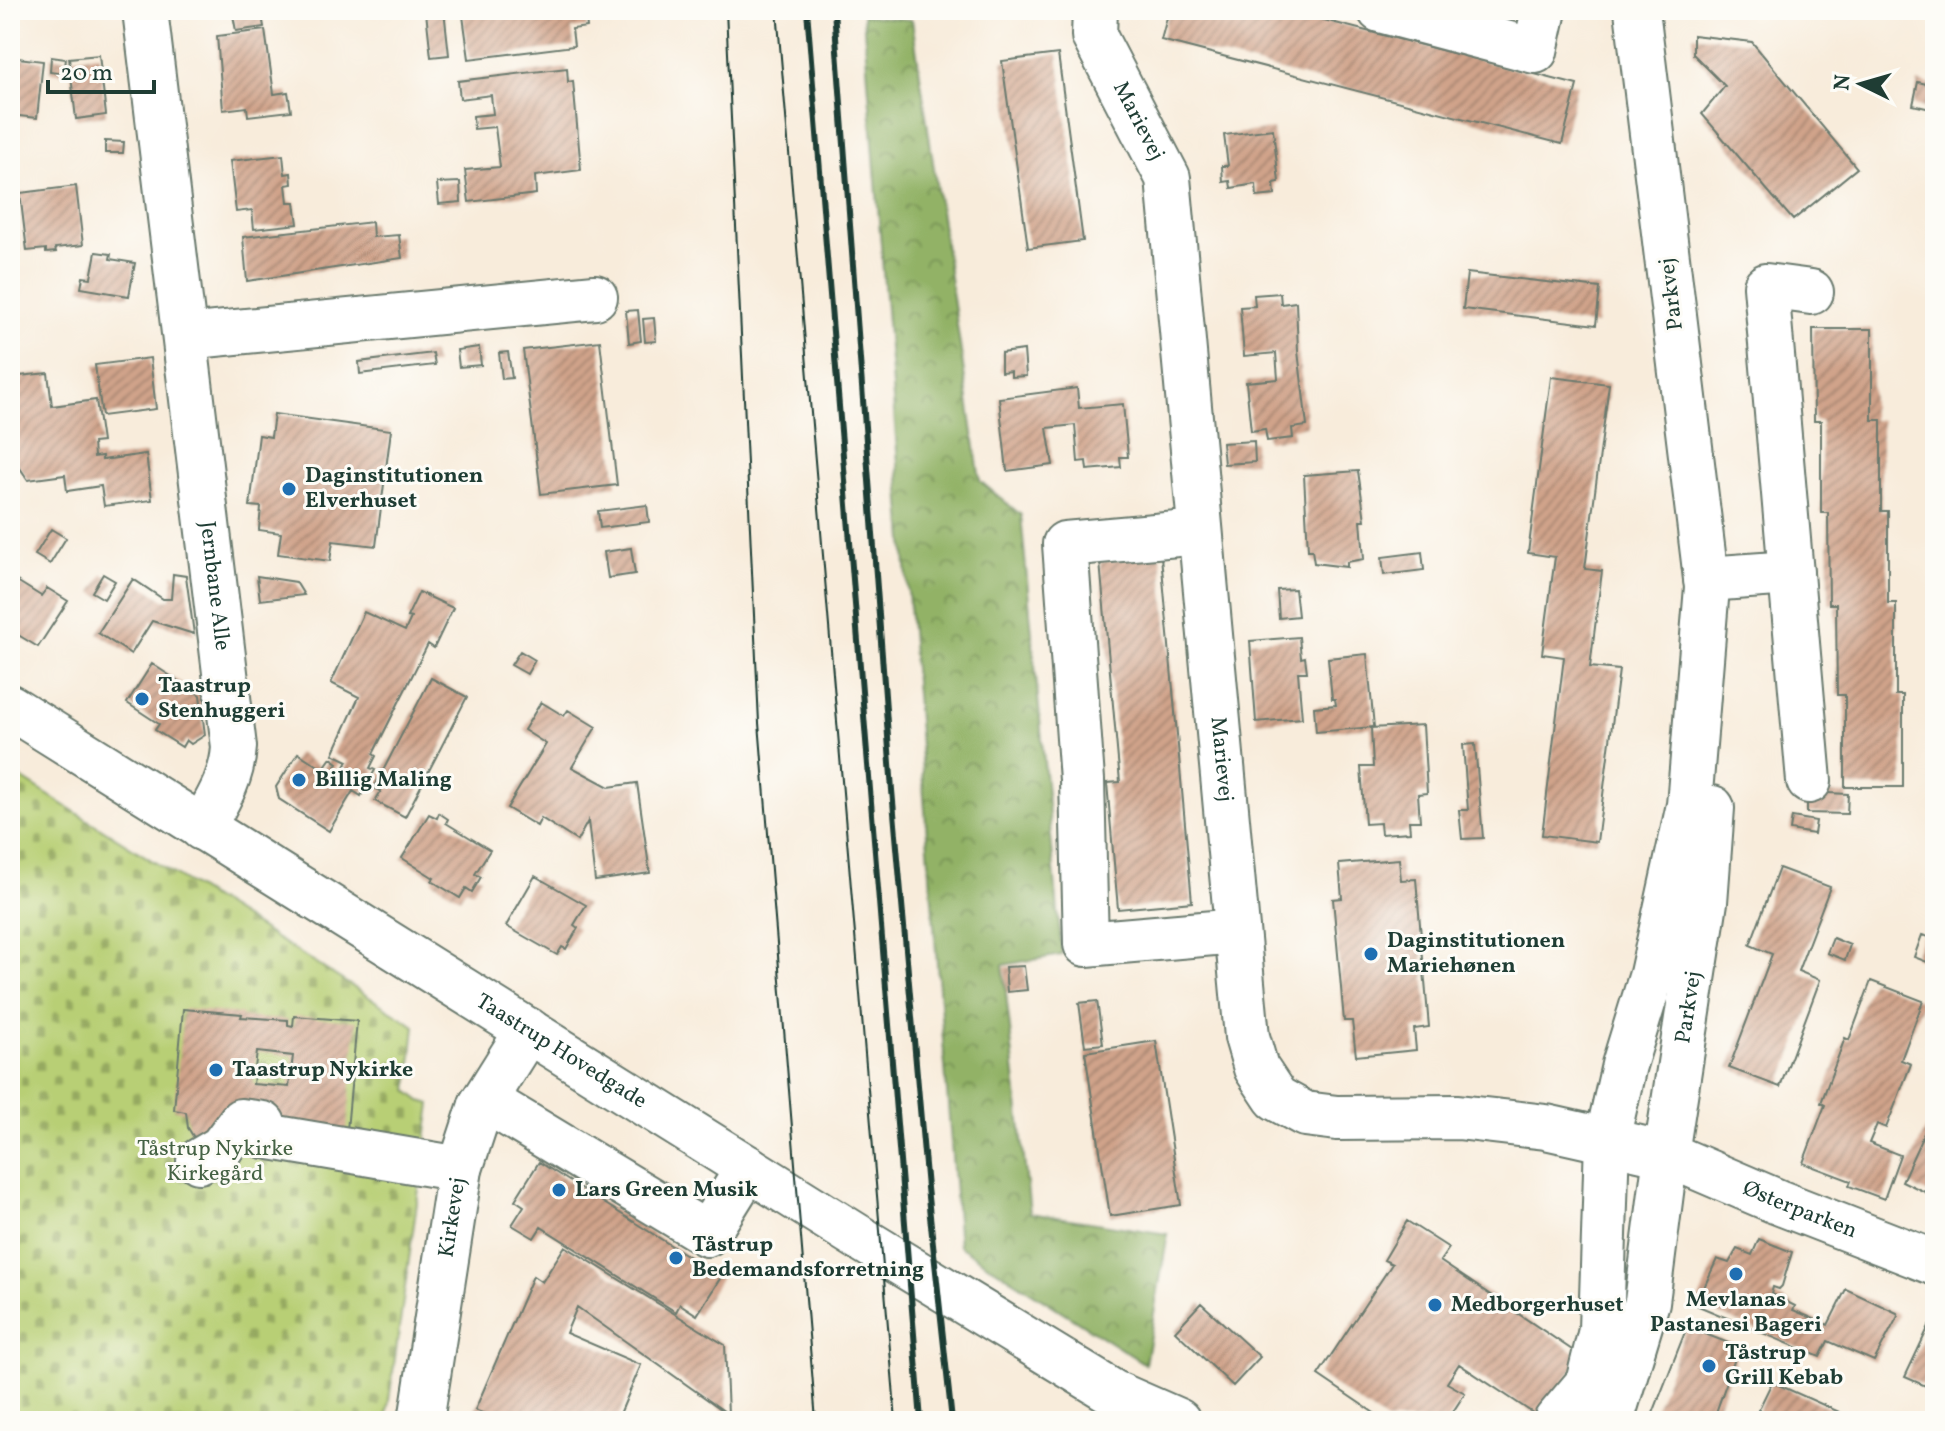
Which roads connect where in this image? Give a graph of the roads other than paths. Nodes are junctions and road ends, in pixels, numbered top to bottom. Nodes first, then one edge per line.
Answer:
1 (145, 10) edge
2 (1380, 10) edge
3 (1544, 10) edge
4 (1637, 10) edge
5 (1095, 23) edge
6 (1811, 292) dead end
7 (595, 297) dead end
8 (185, 337) junction
9 (1200, 532) junction
10 (1791, 573) junction
11 (1707, 583) junction
12 (10, 707) edge
13 (1809, 781) dead end
14 (202, 828) junction
15 (1237, 931) junction
16 (528, 1030) junction
17 (481, 1105) junction
18 (1607, 1140) junction
19 (1666, 1154) junction
20 (199, 1161) dead end
21 (748, 1168) junction
22 (460, 1169) junction
23 (1935, 1263) edge
24 (1582, 1402) edge
25 (1129, 1407) edge
26 (421, 1421) edge
27 (1178, 1421) edge
28 (1556, 1421) edge
29 (1611, 1421) edge

1 - 8 street, Jernbane Alle
2 - 3 street
4 - 11 street, Parkvej
5 - 9 street, Marievej
6 - 10 street
7 - 8 street
8 - 14 street, Jernbane Alle
9 - 15 street, Marievej
9 - 15 street
10 - 11 street
10 - 13 street
11 - 18 street, Parkvej
11 - 19 street, Parkvej
12 - 14 street, Taastrup Hovedgade
14 - 16 street, Taastrup Hovedgade
15 - 18 street, Marievej
16 - 17 street, Kirkevej
16 - 21 street, Taastrup Hovedgade
17 - 21 street
17 - 22 street, Kirkevej
18 - 19 street, Marievej
18 - 24 street, Parkvej
19 - 23 street, Østerparken
19 - 29 street, Parkvej
20 - 22 street
21 - 25 street, Taastrup Hovedgade
22 - 26 street, Kirkevej
24 - 28 street, Parkvej
25 - 27 street, Taastrup Hovedgade

